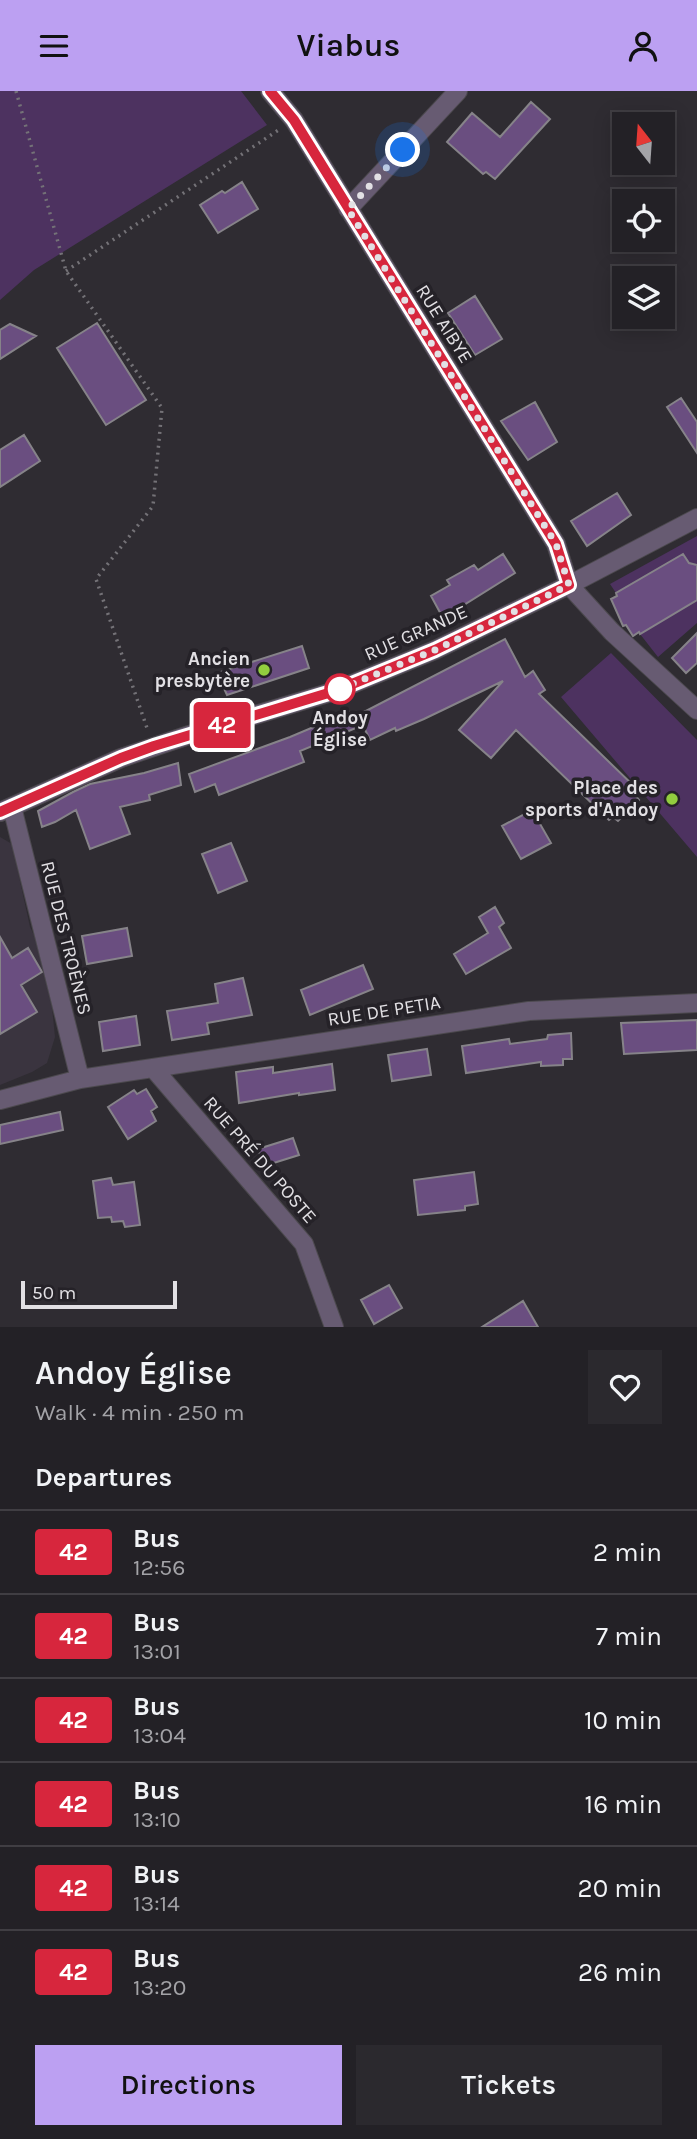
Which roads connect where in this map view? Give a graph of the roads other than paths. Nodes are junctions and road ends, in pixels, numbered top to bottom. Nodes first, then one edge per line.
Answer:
1 (271, 91) edge
2 (458, 91) edge
3 (348, 209) junction
4 (697, 518) edge
5 (569, 585) junction
6 (697, 710) edge
7 (6, 809) edge
8 (697, 1003) edge
9 (153, 1068) junction
10 (80, 1079) junction
11 (0, 1100) edge
12 (334, 1327) edge

1 - 3 street, RUE AIBYE
2 - 3 street
3 - 5 street, RUE AIBYE
4 - 5 street, RUE GRANDE
5 - 6 street
5 - 7 street, RUE GRANDE
7 - 10 street, RUE DES TROÈNES
8 - 9 street, RUE DE PETIA
9 - 10 street, RUE DE PETIA
9 - 12 street, RUE PRÉ DU POSTE
10 - 11 street, RUE DE PETIA

